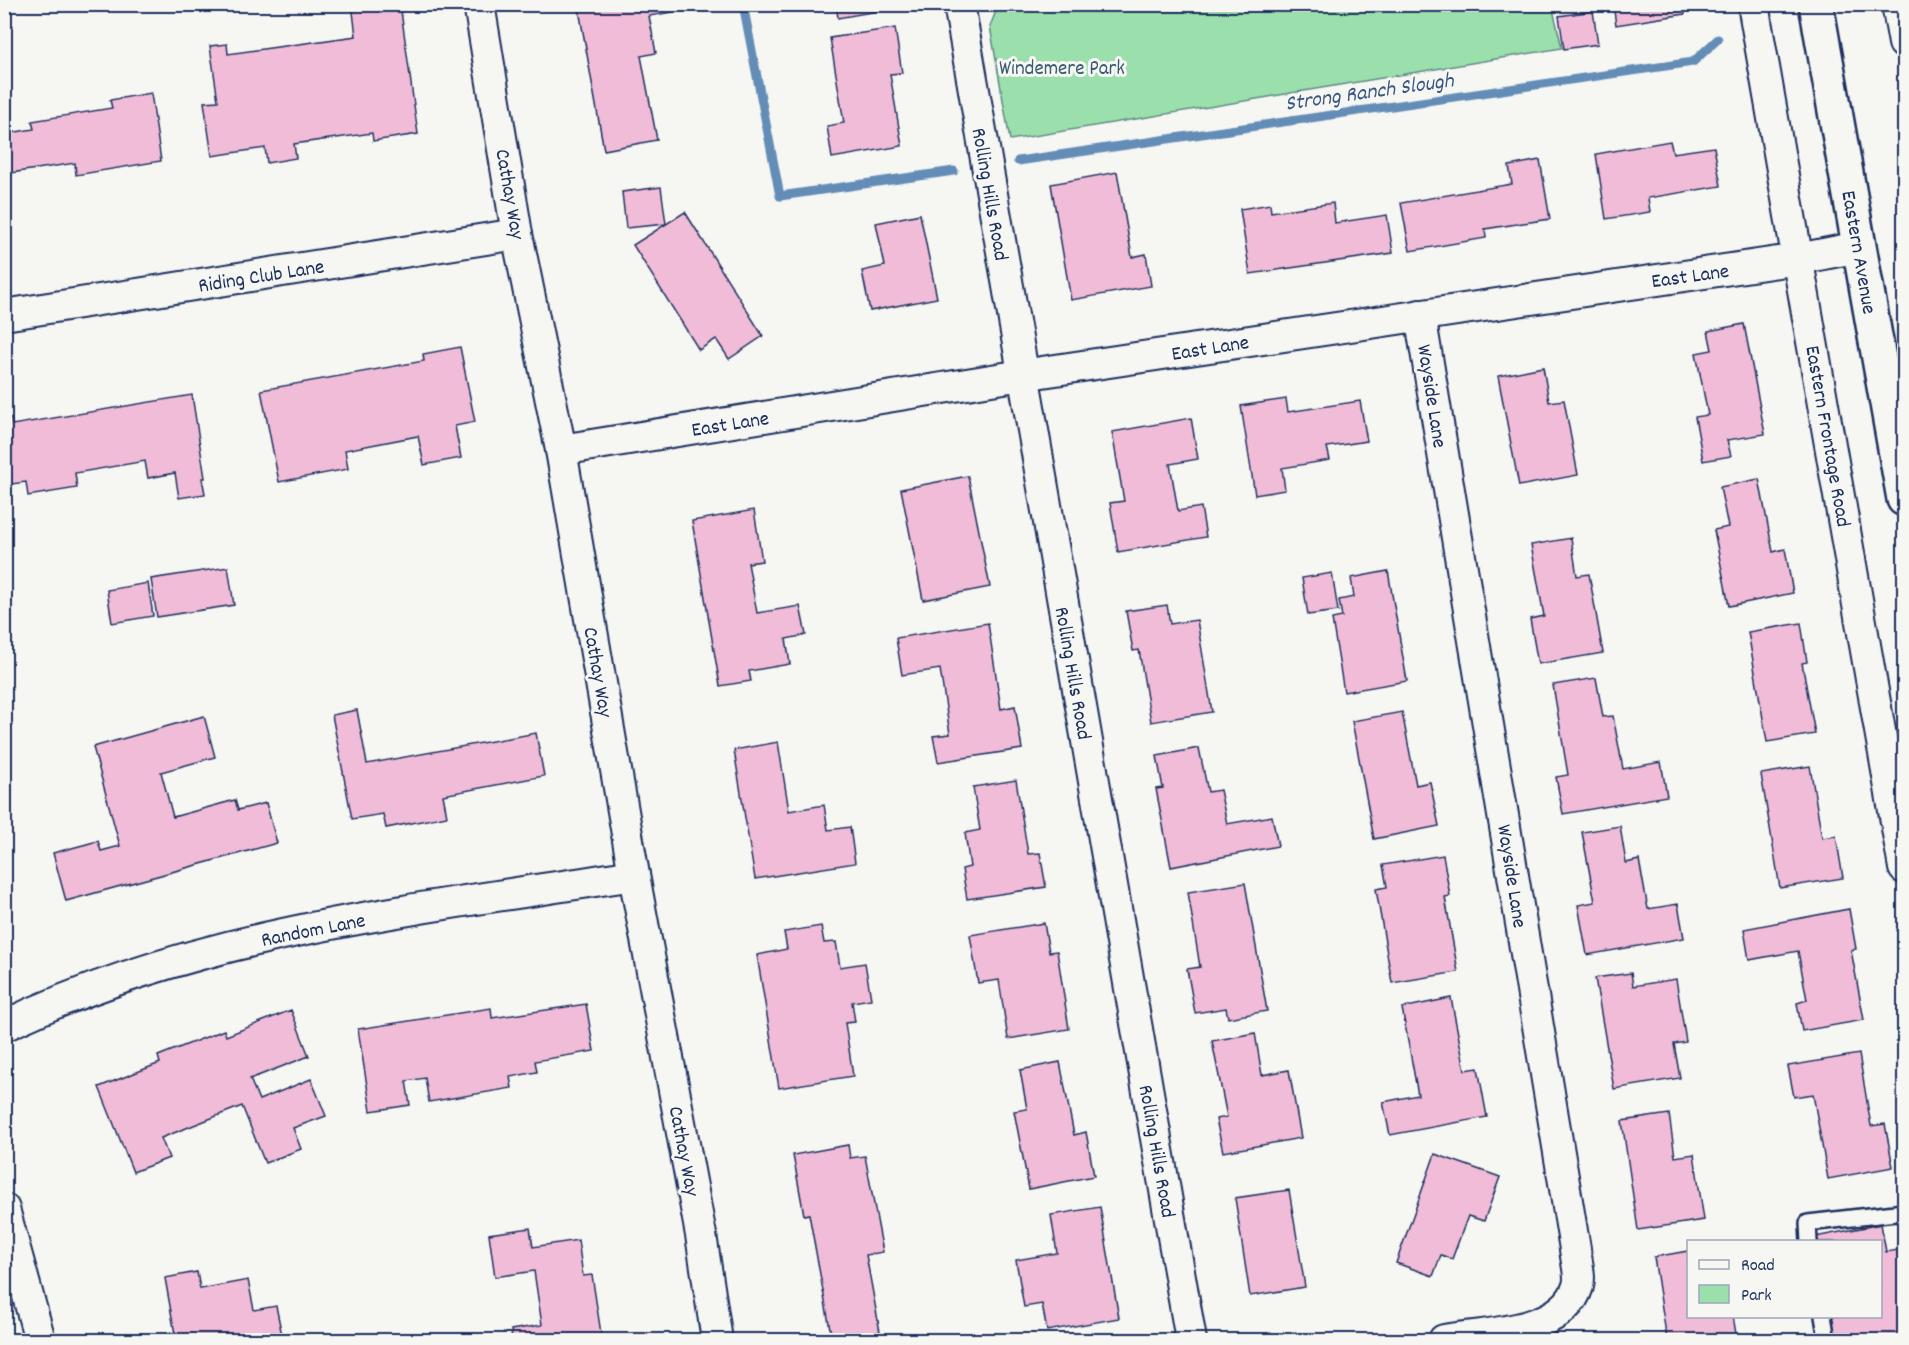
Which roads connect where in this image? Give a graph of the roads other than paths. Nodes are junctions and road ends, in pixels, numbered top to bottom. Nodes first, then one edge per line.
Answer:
1 (479, 4) edge
2 (959, 4) edge
3 (1753, 4) edge
4 (1816, 4) edge
5 (1897, 4) edge
6 (1905, 43) edge
7 (517, 234) junction
8 (1859, 247) junction
9 (1798, 259) junction
10 (4, 315) edge
11 (1420, 315) junction
12 (1022, 375) junction
13 (561, 450) junction
14 (1905, 499) edge
15 (1905, 868) edge
16 (634, 875) junction
17 (4, 1026) edge
18 (4, 1209) edge
19 (1905, 1212) edge
20 (1809, 1240) edge
21 (1822, 1318) edge
22 (40, 1341) edge
23 (717, 1341) edge
24 (1191, 1341) edge
25 (1444, 1341) edge
26 (1827, 1341) edge

1 - 7 street, Cathay Way
2 - 12 street, Rolling Hills Road
3 - 9 street, Eastern Frontage Road
4 - 8 main road, Eastern Avenue
5 - 6 street
7 - 10 street, Riding Club Lane
7 - 13 street, Cathay Way
8 - 9 street, East Lane
8 - 14 main road, Eastern Avenue
9 - 11 street, East Lane
9 - 15 street, Eastern Frontage Road
11 - 12 street, East Lane
11 - 25 street, Wayside Lane
12 - 13 street, East Lane
12 - 24 street, Rolling Hills Road
13 - 16 street, Cathay Way
16 - 17 street, Random Lane
16 - 23 street, Cathay Way
18 - 22 street
19 - 20 lane
21 - 26 lane

